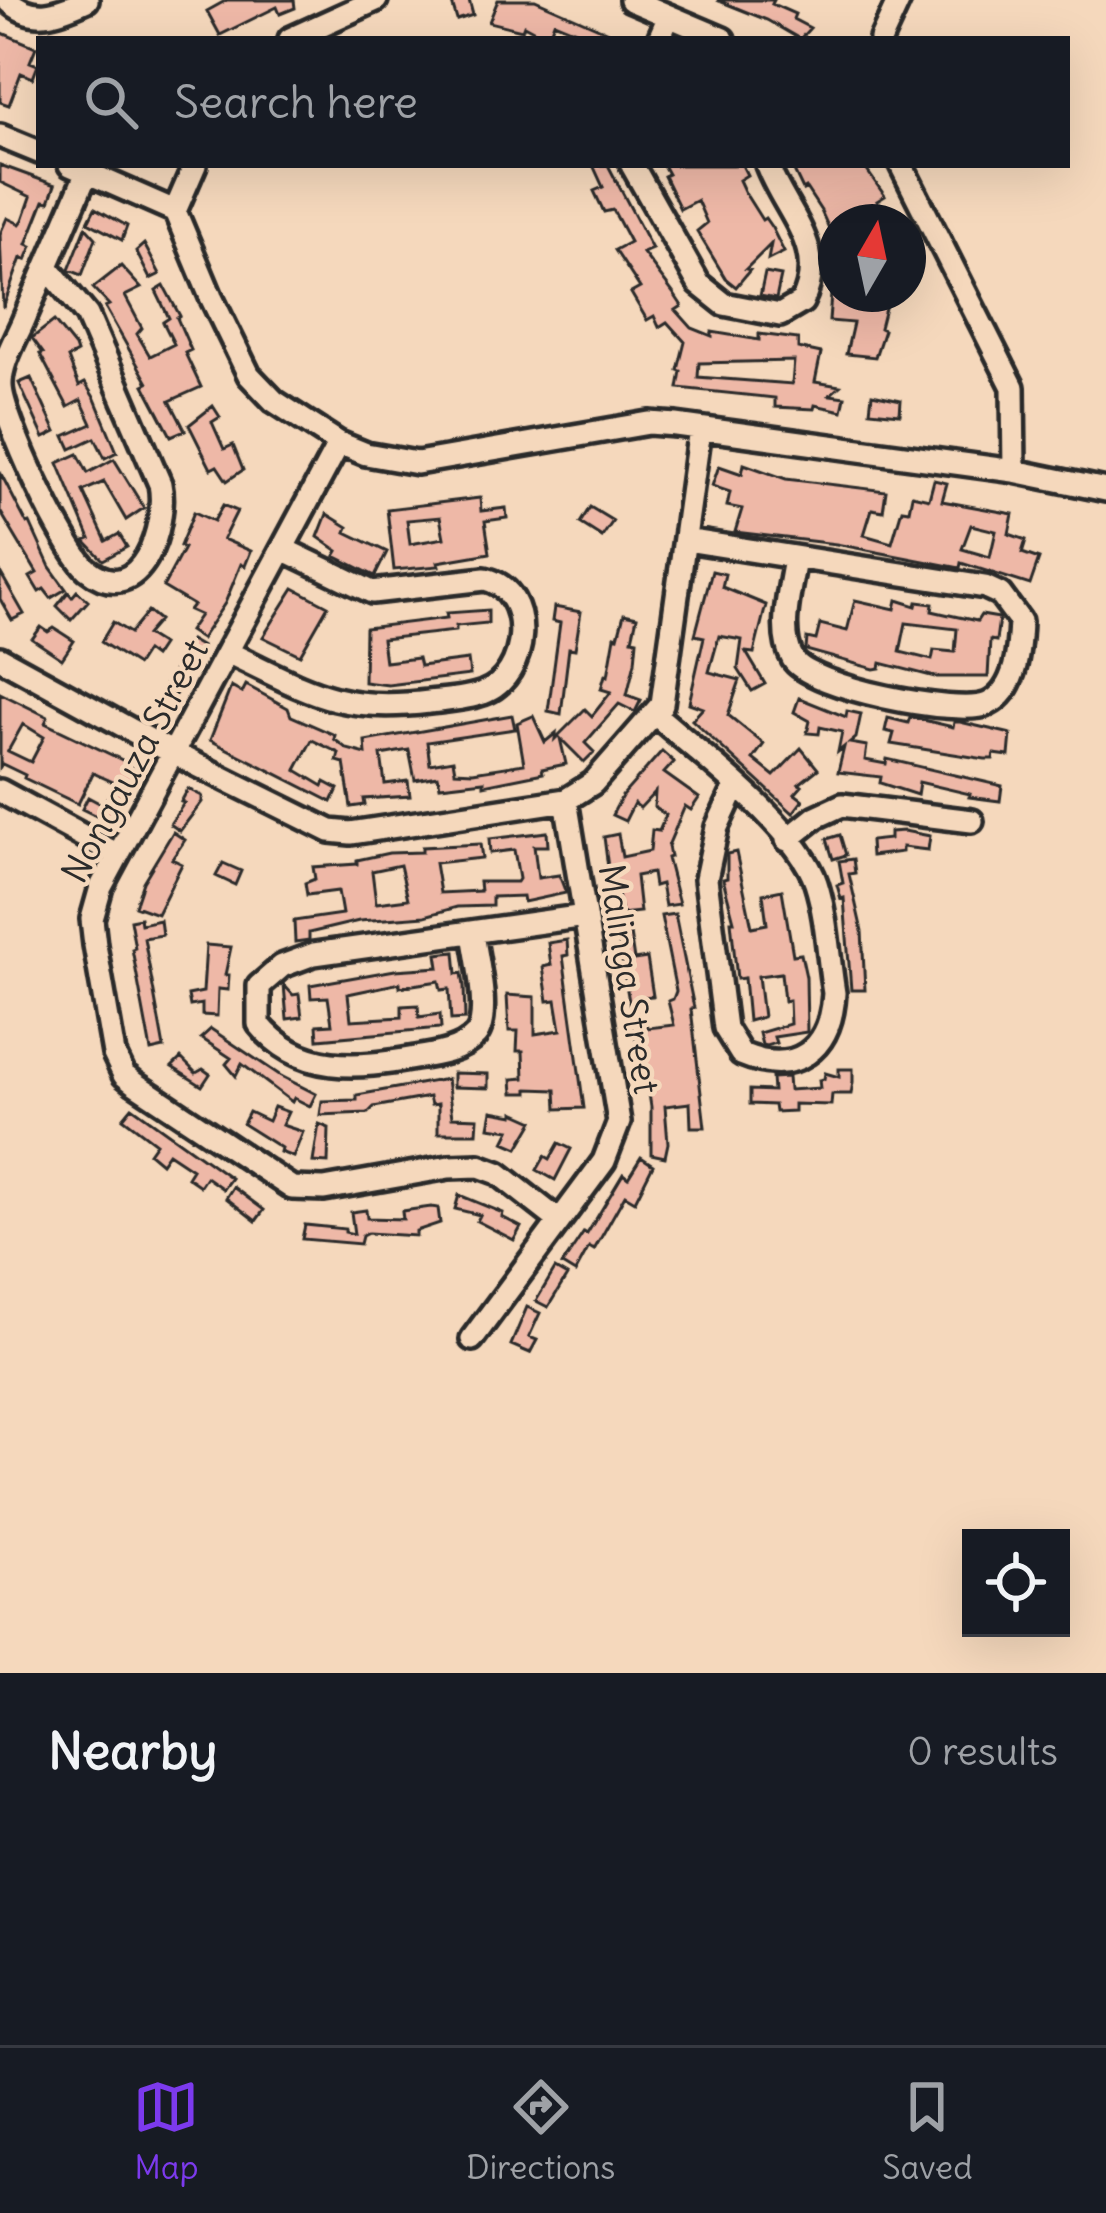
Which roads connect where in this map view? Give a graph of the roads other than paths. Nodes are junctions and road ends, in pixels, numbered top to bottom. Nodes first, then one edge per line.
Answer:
1 (8, 0) edge
2 (88, 0) edge
3 (376, 0) edge
4 (631, 0) edge
5 (899, 0) edge
6 (669, 16) junction
7 (297, 36) edge
8 (660, 36) edge
9 (716, 36) edge
10 (882, 36) edge
11 (0, 136) edge
12 (36, 151) edge
13 (194, 168) edge
14 (634, 168) edge
15 (769, 168) edge
16 (903, 168) edge
17 (79, 169) edge
18 (175, 211) junction
19 (47, 266) junction
20 (700, 429) junction
21 (339, 443) junction
22 (1014, 471) junction
23 (1106, 490) edge
24 (686, 540) junction
25 (283, 549) junction
26 (795, 558) junction
27 (229, 653) junction
28 (0, 658) edge
29 (656, 716) junction
30 (175, 754) junction
31 (736, 785) junction
32 (0, 790) edge
33 (566, 800) junction
34 (972, 821) dead end
35 (788, 840) junction
36 (118, 855) junction
37 (585, 916) junction
38 (473, 933) junction
39 (558, 1220) junction
40 (472, 1339) dead end

1 - 2 street
3 - 7 street
4 - 6 street
5 - 10 street
6 - 8 street
6 - 9 street
11 - 12 street
13 - 18 street
14 - 15 street
16 - 22 street
17 - 18 street
17 - 19 street
18 - 21 street
19 - 19 street
20 - 21 street
20 - 22 street
20 - 24 street
21 - 25 street, Nongauza Street
22 - 23 street
24 - 26 street
24 - 29 street
25 - 27 street, Nongauza Street
25 - 27 street
26 - 26 street
27 - 30 street, Nongauza Street
28 - 30 street
29 - 31 street
29 - 33 street
30 - 33 street
30 - 36 street, Nongauza Street
31 - 35 street
31 - 35 street
32 - 36 street
33 - 37 street, Malinga Street
34 - 35 street
36 - 39 street, Nongauza Street
37 - 38 street
37 - 39 street, Malinga Street
38 - 38 street
39 - 40 street, Malinga Street

